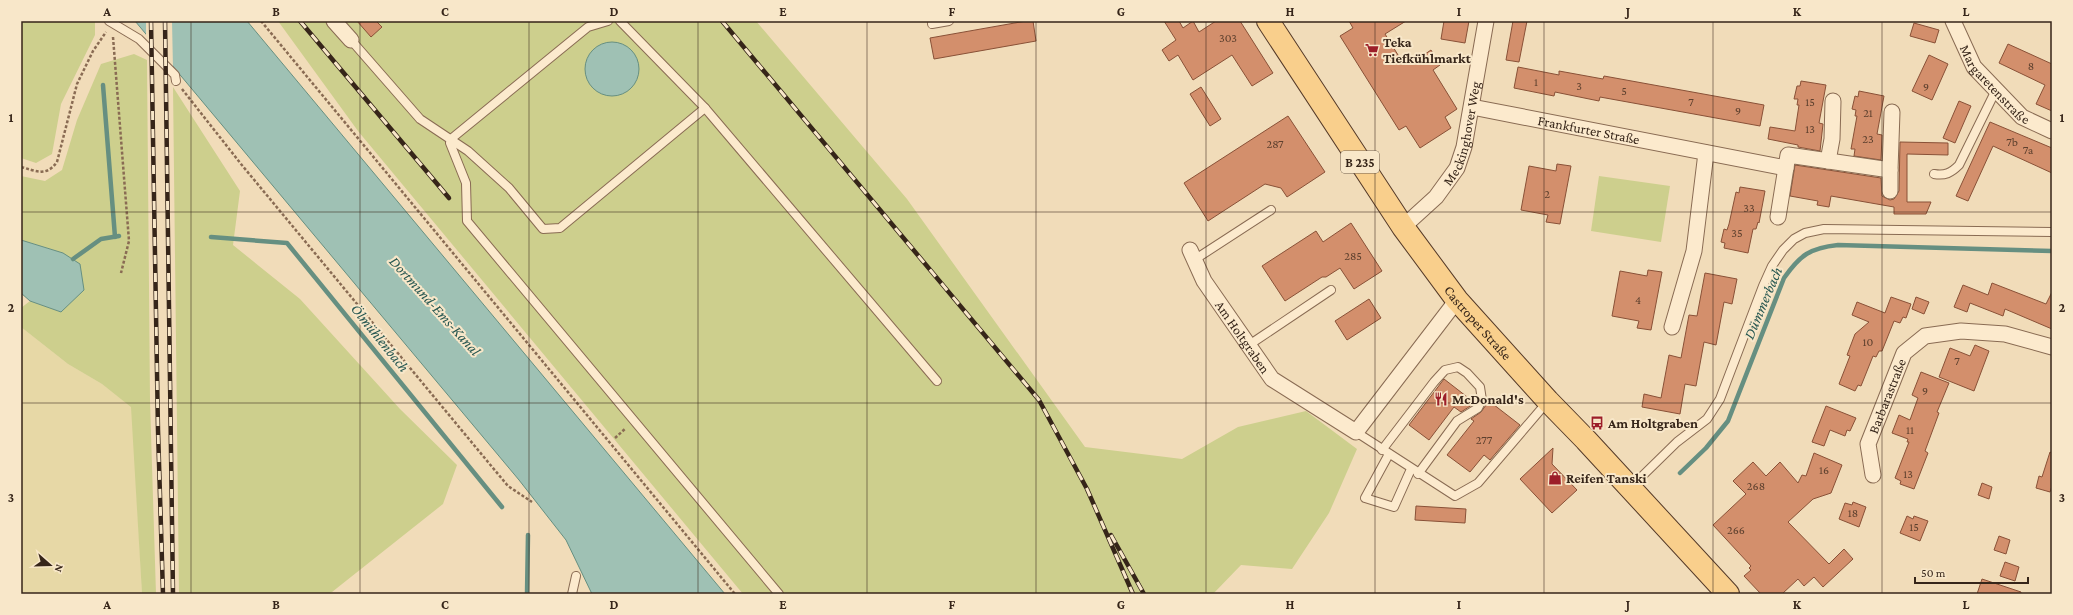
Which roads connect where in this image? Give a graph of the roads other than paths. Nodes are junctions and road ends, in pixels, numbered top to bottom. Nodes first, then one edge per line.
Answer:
1 (334, 21) edge
2 (608, 21) edge
3 (620, 21) edge
4 (950, 21) edge
5 (1268, 21) edge
6 (1486, 21) edge
7 (1953, 21) edge
8 (110, 23) edge
9 (932, 24) dead end
10 (351, 40) joint
11 (176, 81) road end
12 (1996, 90) junction
13 (1833, 101) dead end
14 (1472, 107) junction
15 (705, 108) junction
16 (1892, 112) dead end
17 (2052, 131) edge
18 (451, 139) junction
19 (1706, 153) junction
20 (1828, 161) junction
21 (1786, 168) junction
22 (1890, 170) junction
23 (1934, 174) dead end
24 (1890, 191) dead end
25 (1271, 210) dead end
26 (1778, 217) dead end
27 (1404, 227) junction
28 (2052, 232) edge
29 (1192, 255) joint
30 (1331, 290) dead end
31 (1457, 300) junction
32 (1672, 327) dead end
33 (1249, 345) junction
34 (2052, 347) edge
35 (937, 381) dead end
36 (1548, 401) junction
37 (1356, 432) junction
38 (1385, 452) junction
39 (1415, 472) junction
40 (1873, 475) dead end
41 (1630, 488) junction
42 (576, 576) dead end
43 (572, 594) edge
44 (779, 594) edge
45 (1728, 594) edge

1 - 10 street
2 - 18 lane
3 - 15 lane
4 - 9 lane
5 - 27 main road, Castroper Straße / B 235
6 - 14 street, Meckinghover Weg
7 - 12 street, Margaretenstraße
8 - 11 lane
10 - 18 lane
12 - 17 street, Margaretenstraße
12 - 23 lane
13 - 20 street
14 - 19 street, Frankfurter Straße
14 - 27 street, Meckinghover Weg
15 - 18 lane
15 - 35 lane
16 - 22 street
18 - 44 lane
19 - 21 street, Frankfurter Straße
19 - 32 street
20 - 21 street
20 - 22 street
21 - 26 street
22 - 24 street
25 - 29 lane
27 - 31 main road, Castroper Straße / B 235
28 - 41 lane
29 - 33 street, Am Holtgraben
30 - 33 lane
31 - 36 main road, Castroper Straße / B 235
31 - 37 street
33 - 37 street, Am Holtgraben
34 - 40 street, Barbarastraße
36 - 39 lane
36 - 41 main road, Castroper Straße / B 235
37 - 38 lane
38 - 39 lane
38 - 39 lane
38 - 39 lane
41 - 45 main road, Castroper Straße / B 235
42 - 43 lane

